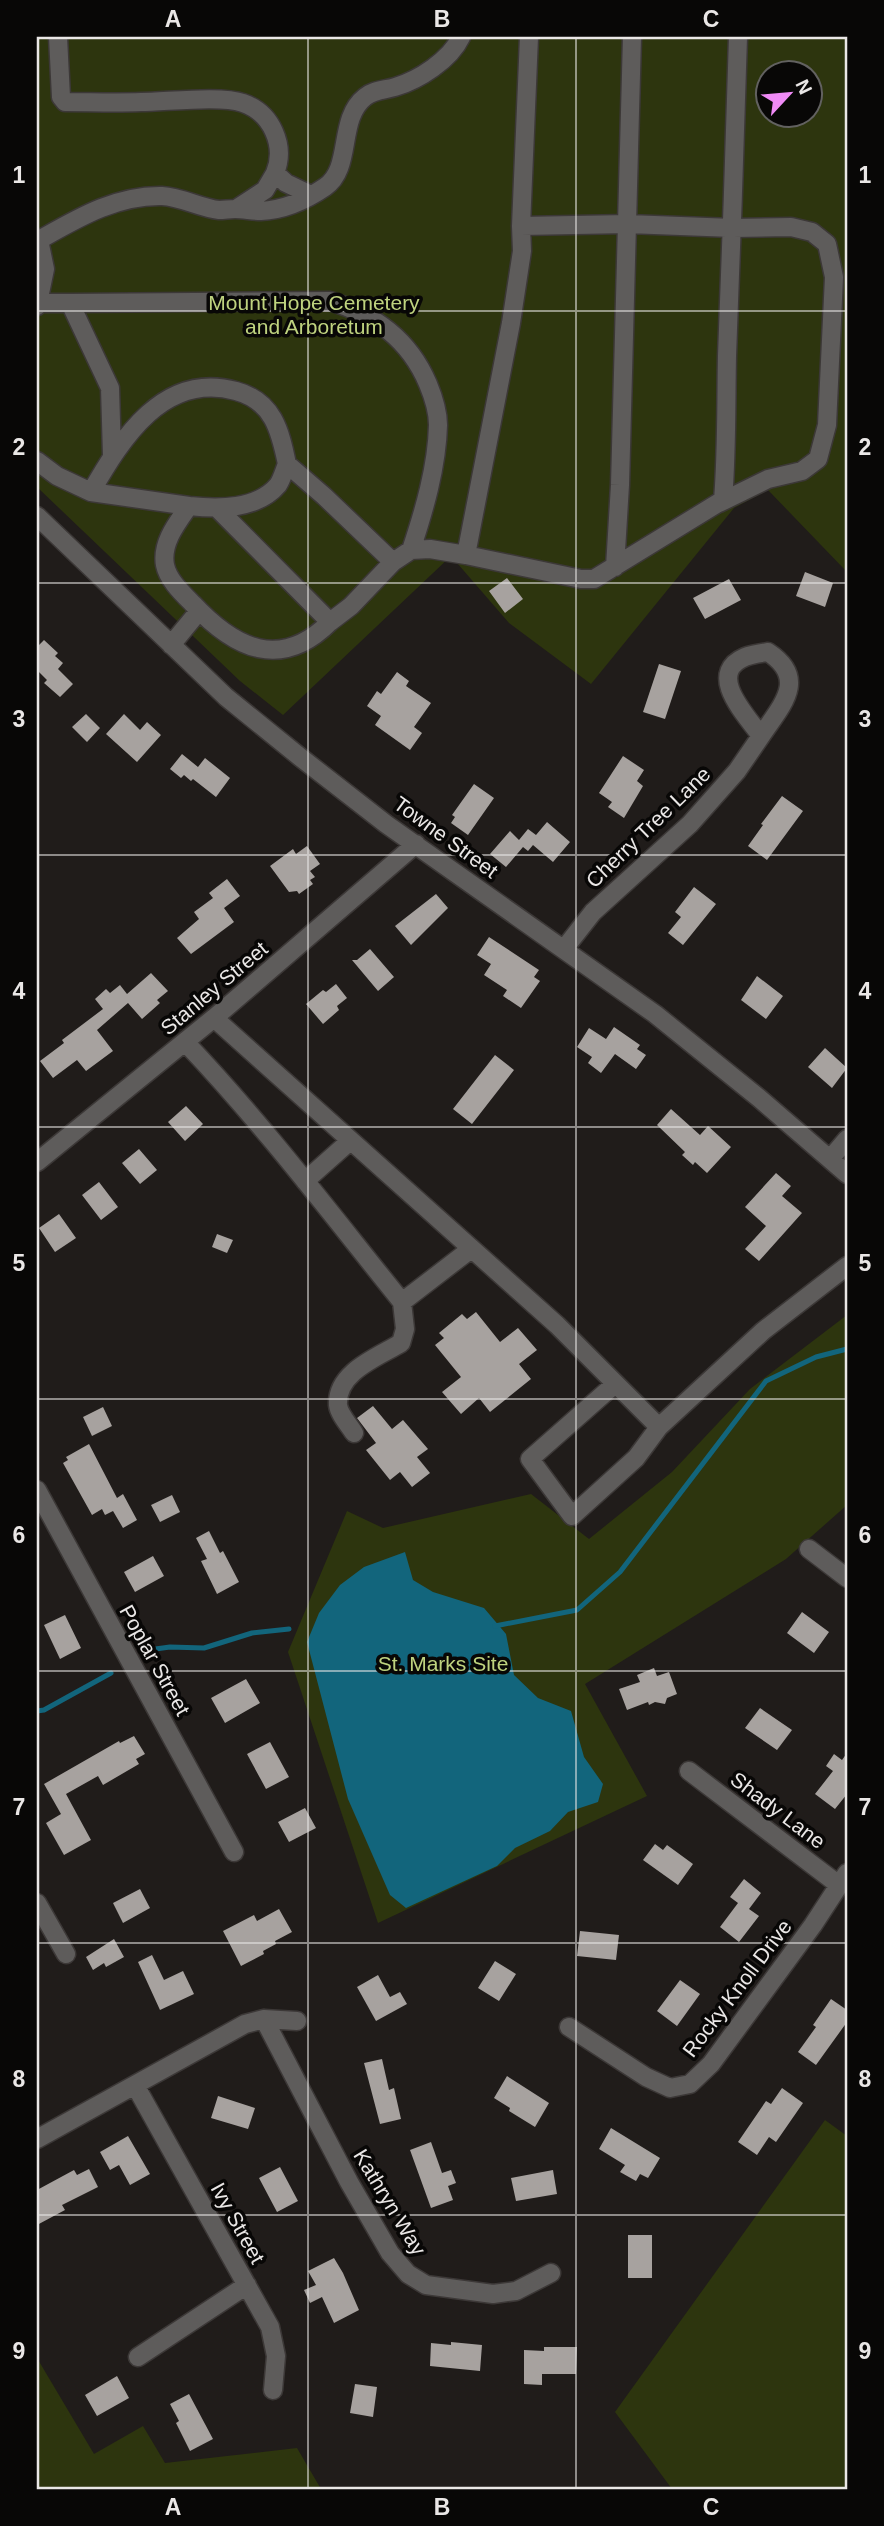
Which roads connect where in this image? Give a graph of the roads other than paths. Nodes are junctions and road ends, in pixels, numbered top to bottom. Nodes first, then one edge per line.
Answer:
1 (58, 37) edge
2 (461, 37) edge
3 (529, 37) edge
4 (632, 37) edge
5 (738, 37) edge
6 (275, 173) junction
7 (311, 195) junction
8 (236, 209) junction
9 (628, 224) junction
10 (521, 226) junction
11 (733, 228) junction
12 (38, 240) edge
13 (70, 303) junction
14 (37, 305) edge
15 (112, 455) junction
16 (37, 461) edge
17 (287, 464) junction
18 (91, 492) junction
19 (719, 503) junction
20 (189, 506) junction
21 (218, 509) junction
22 (37, 516) edge
23 (411, 550) junction
24 (466, 555) junction
25 (393, 562) junction
26 (615, 567) junction
27 (199, 611) junction
28 (330, 622) junction
29 (171, 645) junction
30 (761, 736) junction
31 (416, 844) junction
32 (564, 949) junction
33 (214, 1018) junction
34 (185, 1042) junction
35 (847, 1139) edge
36 (350, 1141) junction
37 (830, 1159) junction
38 (37, 1162) edge
39 (847, 1174) edge
40 (305, 1181) junction
41 (471, 1249) junction
42 (847, 1266) edge
43 (402, 1302) junction
44 (615, 1384) junction
45 (659, 1427) junction
46 (354, 1433) dead end
47 (37, 1490) edge
48 (809, 1549) dead end
49 (847, 1578) edge
50 (689, 1771) dead end
51 (233, 1852) dead end
52 (843, 1879) edge
53 (37, 1903) edge
54 (66, 1954) dead end
55 (264, 2019) junction
56 (297, 2021) dead end
57 (569, 2027) dead end
58 (135, 2085) junction
59 (37, 2139) edge
60 (551, 2273) dead end
61 (247, 2285) junction
62 (138, 2357) dead end
63 (274, 2390) dead end

1 - 6 street
2 - 7 street
3 - 10 street
4 - 9 street
5 - 11 street
6 - 7 street
6 - 8 street
7 - 8 street
8 - 12 street
9 - 10 street
9 - 11 street
9 - 26 street
10 - 24 street
11 - 19 street
11 - 19 street
12 - 14 street
13 - 14 street
13 - 15 street
13 - 23 street
15 - 17 street
15 - 18 street
16 - 18 street
17 - 21 street
17 - 25 street
18 - 20 street
19 - 26 street
20 - 21 street
20 - 27 street
21 - 28 street
22 - 29 street, Towne Street
23 - 24 street
23 - 25 street
24 - 26 street
25 - 28 street
27 - 28 street
27 - 29 street
29 - 31 street, Towne Street
30 - 30 street, Cherry Tree Lane
30 - 32 street, Cherry Tree Lane
31 - 32 street, Towne Street
31 - 33 street, Stanley Street
32 - 37 street, Towne Street
33 - 34 street, Stanley Street
33 - 36 street
34 - 38 street, Stanley Street
34 - 40 street
35 - 37 street
36 - 40 street
36 - 41 street
37 - 39 street, Towne Street
40 - 43 street
41 - 43 street
41 - 44 street
42 - 45 street
43 - 46 street
44 - 45 street
44 - 45 street
47 - 51 street, Poplar Street
48 - 49 street
50 - 52 street, Shady Lane
52 - 57 street, Rocky Knoll Drive
53 - 54 street
55 - 56 street
55 - 58 street
55 - 60 street, Kathryn Way
58 - 59 street
58 - 61 street, Ivy Street
61 - 62 street
61 - 63 street, Ivy Street

